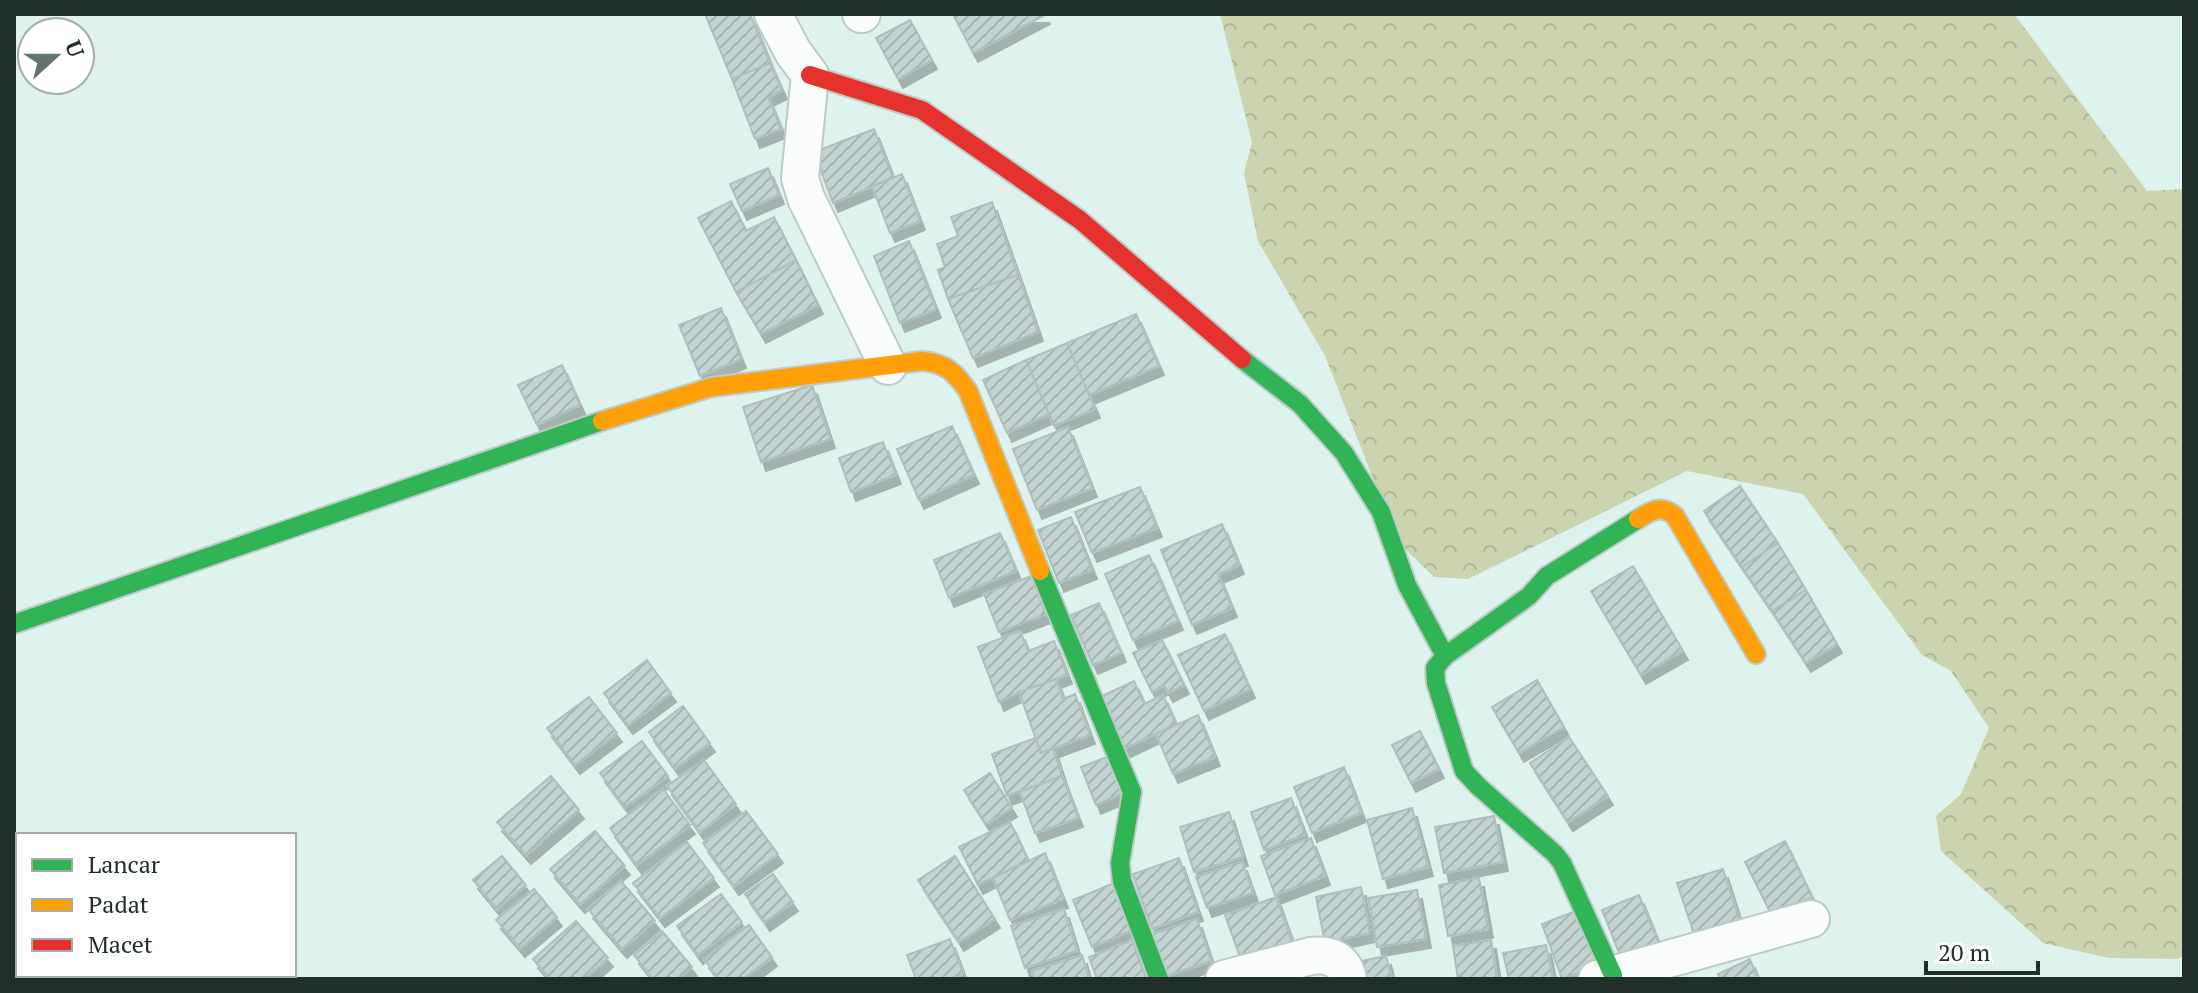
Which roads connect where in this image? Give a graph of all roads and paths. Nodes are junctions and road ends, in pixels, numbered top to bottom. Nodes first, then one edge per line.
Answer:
1 (773, 14) edge
2 (810, 75) junction
3 (888, 366) junction
4 (14, 624) edge
5 (1756, 654) dead end
6 (1445, 656) junction
7 (1811, 919) dead end
8 (1605, 977) edge
9 (1159, 979) edge
10 (1224, 979) edge
11 (1348, 979) edge

1 - 2 street
2 - 3 street
2 - 6 street
3 - 4 street
3 - 9 street
5 - 6 street
6 - 8 street
7 - 8 street
10 - 11 street

